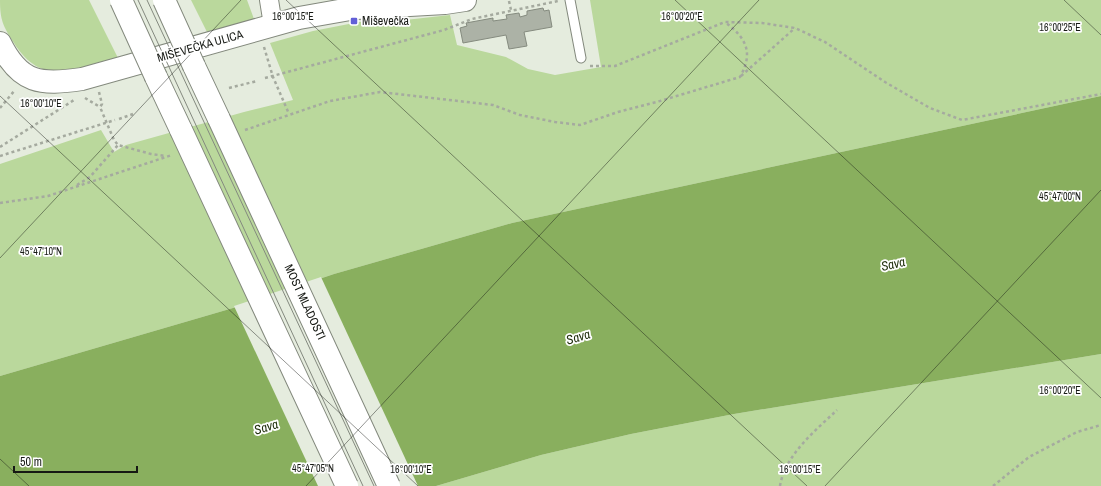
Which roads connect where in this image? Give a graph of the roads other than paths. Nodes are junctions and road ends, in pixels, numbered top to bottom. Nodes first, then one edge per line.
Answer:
1 (121, 0) edge
2 (164, 0) edge
3 (268, 0) edge
4 (465, 0) edge
5 (570, 0) edge
6 (268, 33) junction
7 (3, 55) edge
8 (582, 58) road end
9 (346, 486) edge
10 (389, 486) edge

1 - 9 main road, bridge
2 - 10 main road, MOST MLADOSTI, bridge
3 - 6 street
4 - 6 main road, MIŠEVEČKA ULICA
5 - 8 lane
6 - 7 main road, MIŠEVEČKA ULICA

